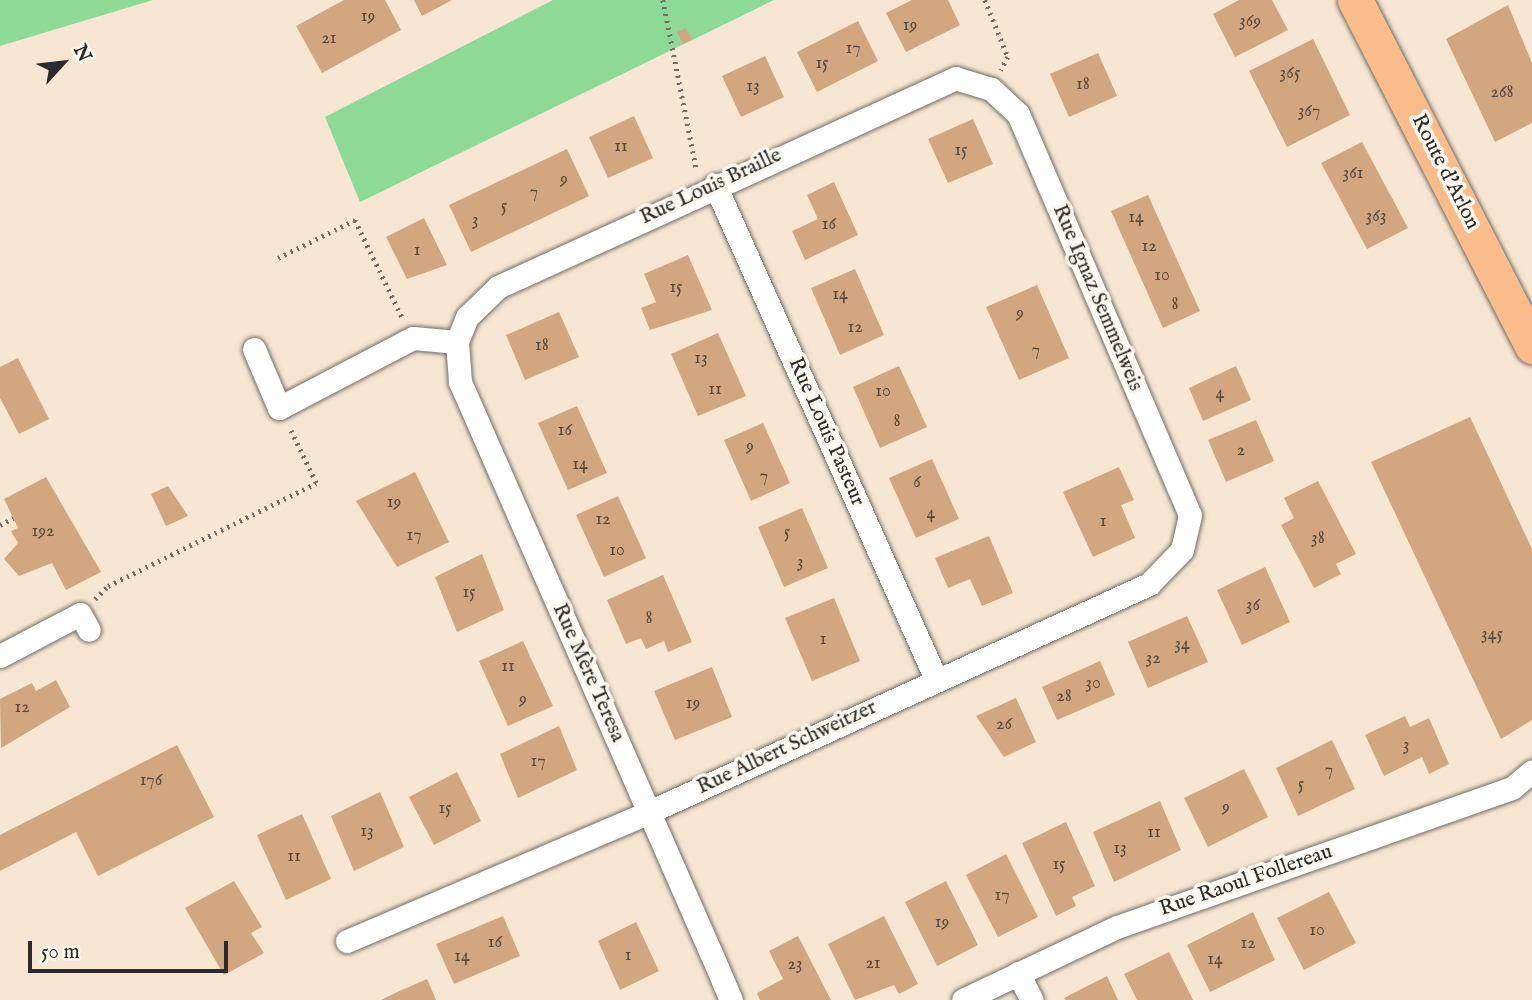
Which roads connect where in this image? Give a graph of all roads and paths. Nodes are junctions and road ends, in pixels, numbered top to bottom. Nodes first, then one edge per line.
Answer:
1 (663, 0) edge
2 (985, 0) edge
3 (1355, 0) edge
4 (991, 89) junction
5 (708, 188) junction
6 (278, 258) dead end
7 (413, 338) junction
8 (457, 342) junction
9 (1532, 346) edge
10 (254, 349) dead end
11 (279, 408) junction
12 (1190, 514) joint
13 (13, 518) dead end
14 (0, 525) edge
15 (85, 622) joint
16 (0, 656) edge
17 (936, 679) junction
18 (1532, 771) edge
19 (649, 812) junction
20 (347, 941) dead end
21 (1018, 973) junction
22 (731, 1000) edge
23 (963, 1000) edge
24 (1032, 1000) edge

1 - 5 path
2 - 4 path
3 - 9 main road, Route d'Arlon
4 - 5 street, Rue Louis Braille
4 - 12 street, Rue Ignaz Semmelweis
5 - 8 street, Rue Louis Braille
5 - 17 street, Rue Louis Pasteur
6 - 7 path
7 - 8 street
7 - 11 street
8 - 19 street, Rue Mère Teresa
10 - 11 street
11 - 15 path
12 - 17 street, Rue Albert Schweitzer
13 - 14 path
15 - 16 street
17 - 19 street, Rue Albert Schweitzer
18 - 21 street, Rue Raoul Follereau
19 - 20 street, Rue Albert Schweitzer
19 - 22 street, Rue Mère Teresa
21 - 23 street, Rue Raoul Follereau
21 - 24 street

